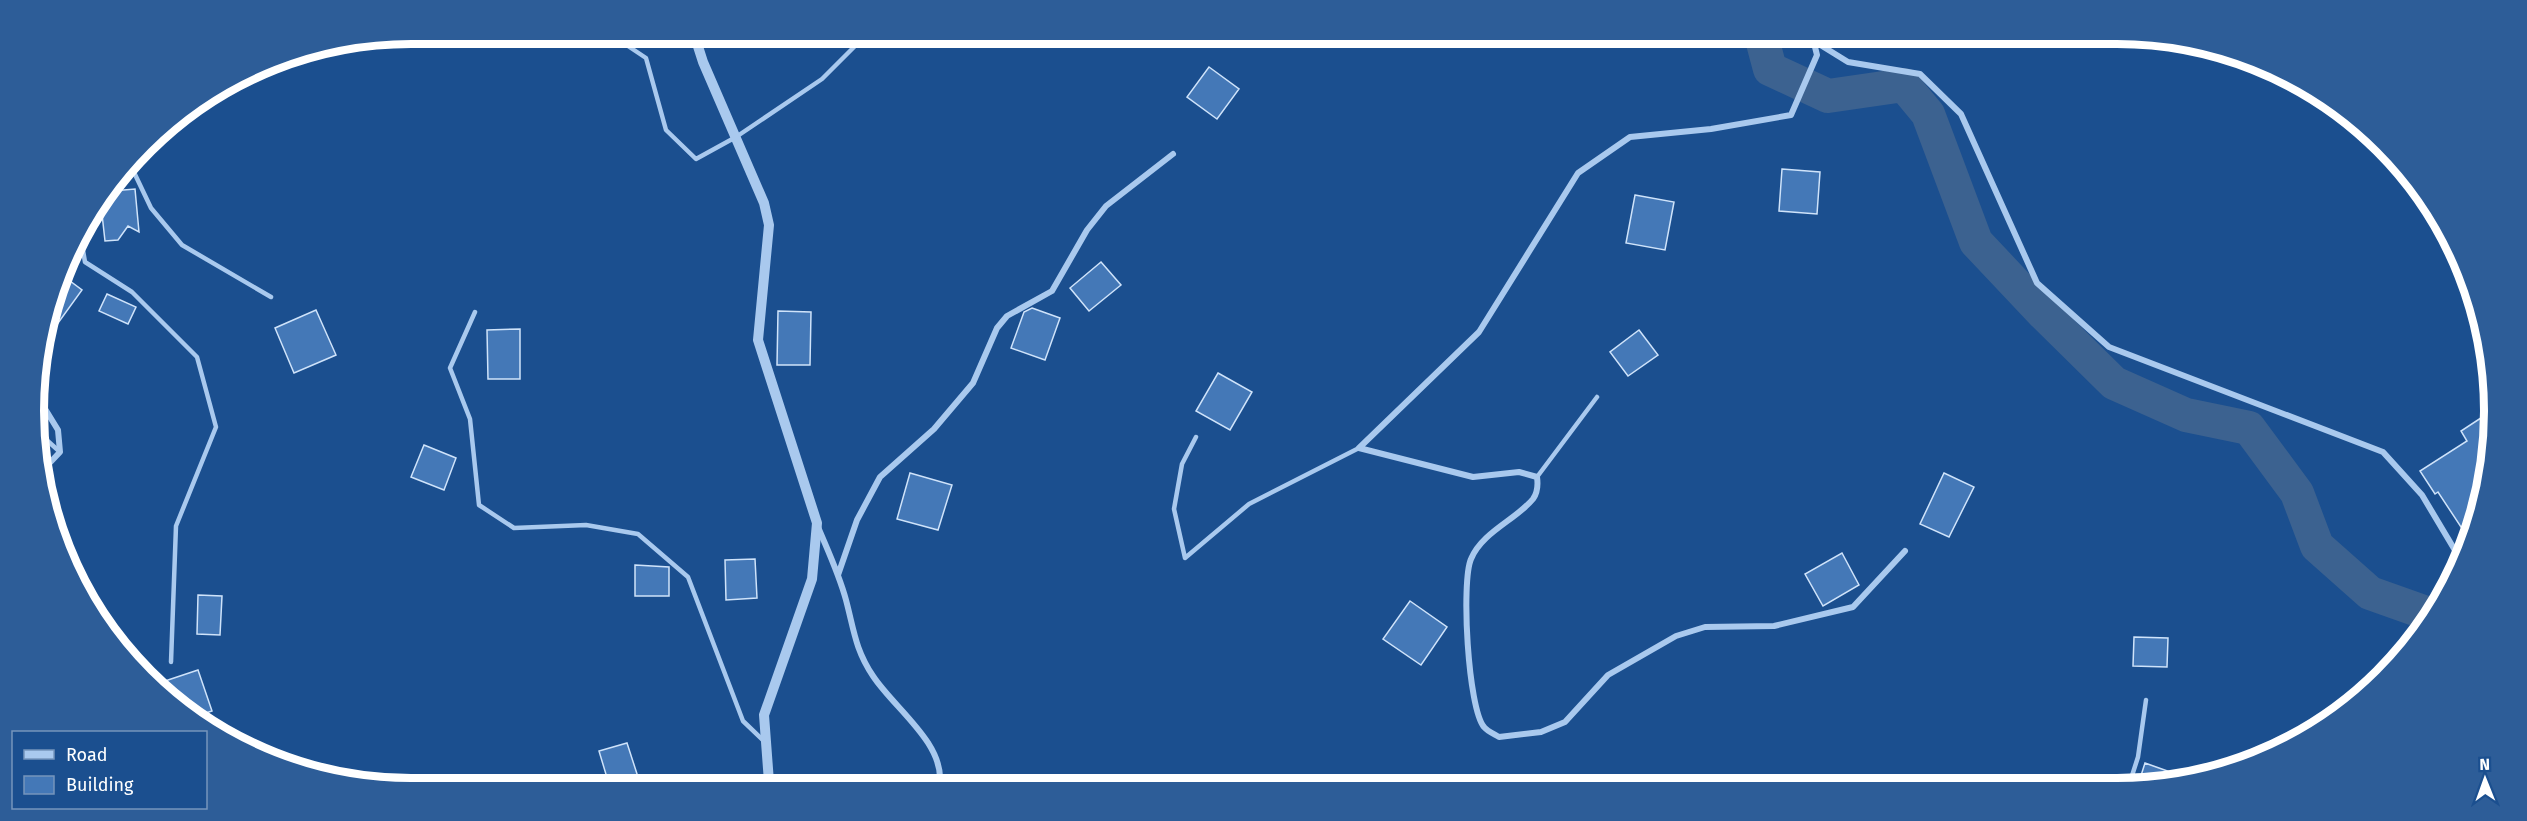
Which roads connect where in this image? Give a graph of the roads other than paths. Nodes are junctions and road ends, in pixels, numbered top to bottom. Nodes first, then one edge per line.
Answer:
1 (625, 44) edge
2 (697, 44) edge
3 (857, 44) edge
4 (1815, 44) edge
5 (1820, 44) edge
6 (736, 137) junction
7 (1173, 154) dead end
8 (133, 171) edge
9 (83, 245) edge
10 (271, 297) dead end
11 (475, 312) dead end
12 (1597, 397) dead end
13 (44, 407) edge
14 (1196, 437) dead end
15 (44, 438) edge
16 (1359, 448) junction
17 (60, 452) junction
18 (48, 465) edge
19 (1537, 477) junction
20 (817, 524) junction
21 (1905, 551) dead end
22 (2456, 552) edge
23 (838, 575) junction
24 (171, 662) dead end
25 (2146, 700) dead end
26 (766, 742) junction
27 (2132, 777) edge
28 (769, 778) edge
29 (941, 778) edge

1 - 6 lane
2 - 6 street
3 - 6 lane
4 - 16 street
5 - 22 street
6 - 20 street
7 - 23 street
8 - 10 lane
9 - 24 lane
11 - 26 lane
12 - 19 lane
13 - 17 street
14 - 16 lane
15 - 17 lane
16 - 19 street
17 - 18 street
19 - 21 street
20 - 23 street
20 - 26 street
23 - 29 street
25 - 27 lane
26 - 28 street

